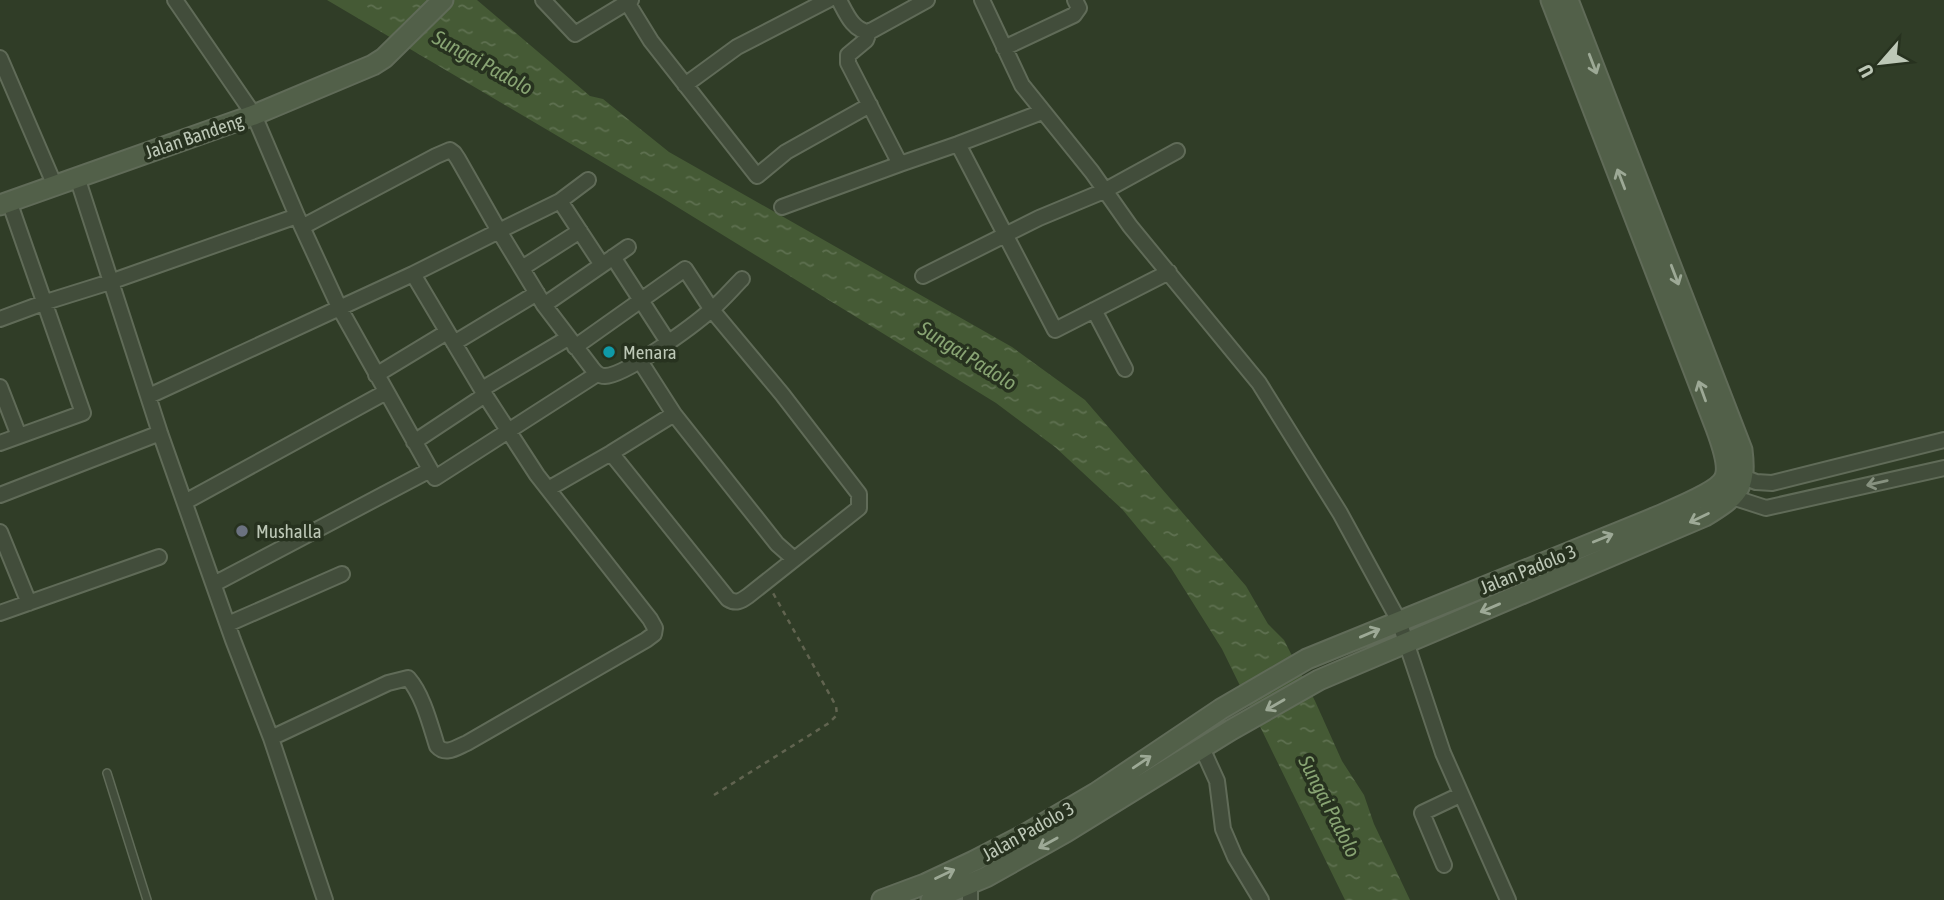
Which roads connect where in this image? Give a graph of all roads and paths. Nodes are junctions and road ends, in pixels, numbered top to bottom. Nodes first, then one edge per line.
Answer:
1 (175, 0) edge
2 (443, 0) edge
3 (543, 0) edge
4 (828, 0) edge
5 (839, 0) edge
6 (928, 0) edge
7 (982, 0) edge
8 (1075, 0) edge
9 (1551, 0) edge
10 (1568, 0) edge
11 (629, 1) edge
12 (869, 32) junction
13 (1004, 48) junction
14 (0, 58) edge
15 (685, 85) junction
16 (870, 105) junction
17 (1042, 112) junction
18 (254, 115) junction
19 (958, 144) junction
20 (1177, 151) dead end
21 (900, 163) junction
22 (77, 177) junction
23 (588, 180) dead end
24 (55, 186) junction
25 (1104, 191) junction
26 (559, 201) junction
27 (5, 203) edge
28 (782, 207) dead end
29 (299, 221) junction
30 (499, 231) junction
31 (580, 231) junction
32 (1005, 235) junction
33 (628, 247) dead end
34 (608, 261) junction
35 (522, 268) junction
36 (1169, 272) junction
37 (412, 274) junction
38 (923, 276) dead end
39 (742, 279) dead end
40 (110, 282) junction
41 (540, 299) junction
42 (641, 299) junction
43 (46, 302) junction
44 (339, 307) junction
45 (712, 310) junction
46 (1094, 310) junction
47 (0, 320) edge
48 (451, 337) junction
49 (668, 342) junction
50 (572, 343) junction
51 (1695, 348) junction
52 (640, 361) junction
53 (1125, 369) dead end
54 (597, 374) junction
55 (376, 375) junction
56 (0, 387) edge
57 (386, 392) junction
58 (484, 392) junction
59 (149, 396) junction
60 (674, 414) junction
61 (509, 432) junction
62 (160, 433) junction
63 (19, 436) junction
64 (1944, 440) edge
65 (414, 442) junction
66 (0, 443) edge
67 (611, 453) junction
68 (1944, 468) edge
69 (430, 470) junction
70 (1743, 477) junction
71 (548, 489) junction
72 (0, 495) edge
73 (1732, 497) junction
74 (185, 502) junction
75 (1658, 526) junction
76 (0, 532) edge
77 (159, 557) dead end
78 (794, 559) junction
79 (342, 574) dead end
80 (766, 581) junction
81 (214, 584) junction
82 (29, 603) junction
83 (0, 613) edge
84 (1399, 621) junction
85 (228, 624) junction
86 (1408, 643) junction
87 (271, 738) junction
88 (1202, 748) junction
89 (107, 773) dead end
90 (714, 795) dead end
91 (1460, 795) junction
92 (1444, 865) dead end
93 (970, 892) edge
94 (147, 900) edge
95 (325, 900) edge
96 (882, 900) edge
97 (931, 900) edge
98 (1261, 900) edge
99 (1508, 900) edge

1 - 18 street
2 - 18 street, Jalan Bandeng
3 - 11 street
4 - 15 street
5 - 12 street
6 - 12 street
7 - 13 street
8 - 13 street
51 -> 9 street, Jalan Padolo 3
10 -> 51 street, Jalan Padolo 3
11 - 15 street
12 - 16 street
13 - 17 street
14 - 24 street
15 - 16 street
16 - 21 street
17 - 19 street
17 - 25 street
18 - 22 street, Jalan Bandeng
18 - 29 street
19 - 21 street
19 - 32 street
20 - 25 street
21 - 28 street
22 - 24 street, Jalan Bandeng
22 - 40 street
23 - 26 street
24 - 27 street, Jalan Bandeng
25 - 32 street
25 - 36 street
26 - 30 street
26 - 31 street
27 - 43 street
29 - 30 street
29 - 40 street
29 - 44 street
30 - 35 street
30 - 37 street
31 - 34 street
31 - 35 street
32 - 38 street
32 - 46 street
33 - 34 street
34 - 41 street
34 - 42 street
35 - 41 street
36 - 46 street
36 - 84 street
37 - 44 street
37 - 48 street
39 - 45 street
40 - 43 street
40 - 59 street
41 - 48 street
41 - 50 street
42 - 45 street
42 - 49 street
42 - 50 street
43 - 47 street
43 - 63 street
44 - 55 street
44 - 59 street
45 - 49 street
45 - 78 street
46 - 53 street
48 - 55 street
48 - 58 street
49 - 52 street
50 - 54 street
50 - 58 street
51 - 70 street, Jalan Padolo 3
75 -> 51 street, Jalan Padolo 3
52 - 54 street
52 - 60 street
54 - 61 street
55 - 57 street
56 - 63 street
57 - 65 street
57 - 74 street
58 - 61 street
58 - 65 street
59 - 62 street
60 - 67 street
60 - 78 street
61 - 69 street
61 - 71 street
62 - 72 street
62 - 74 street
63 - 66 street
64 - 70 street
65 - 69 street
67 - 71 street
67 - 80 street
68 -> 73 street
69 - 81 street
70 - 73 street, Jalan Padolo 3
71 - 87 street
73 -> 75 street, Jalan Padolo 3
74 - 81 street
84 -> 75 street, Jalan Padolo 3
75 -> 86 street, Jalan Padolo 3
76 - 82 street
77 - 82 street
78 - 80 street
79 - 85 street
80 - 90 path
81 - 85 street
82 - 83 street
84 - 86 street
96 -> 84 street, Jalan Padolo 3
85 - 87 street
86 -> 88 street, Jalan Padolo 3
86 - 91 street
87 - 95 street
88 -> 93 street, Jalan Padolo 3
88 - 98 street
89 - 94 lane
91 - 92 street
91 - 99 street
93 - 97 street, Jalan Padolo 3

